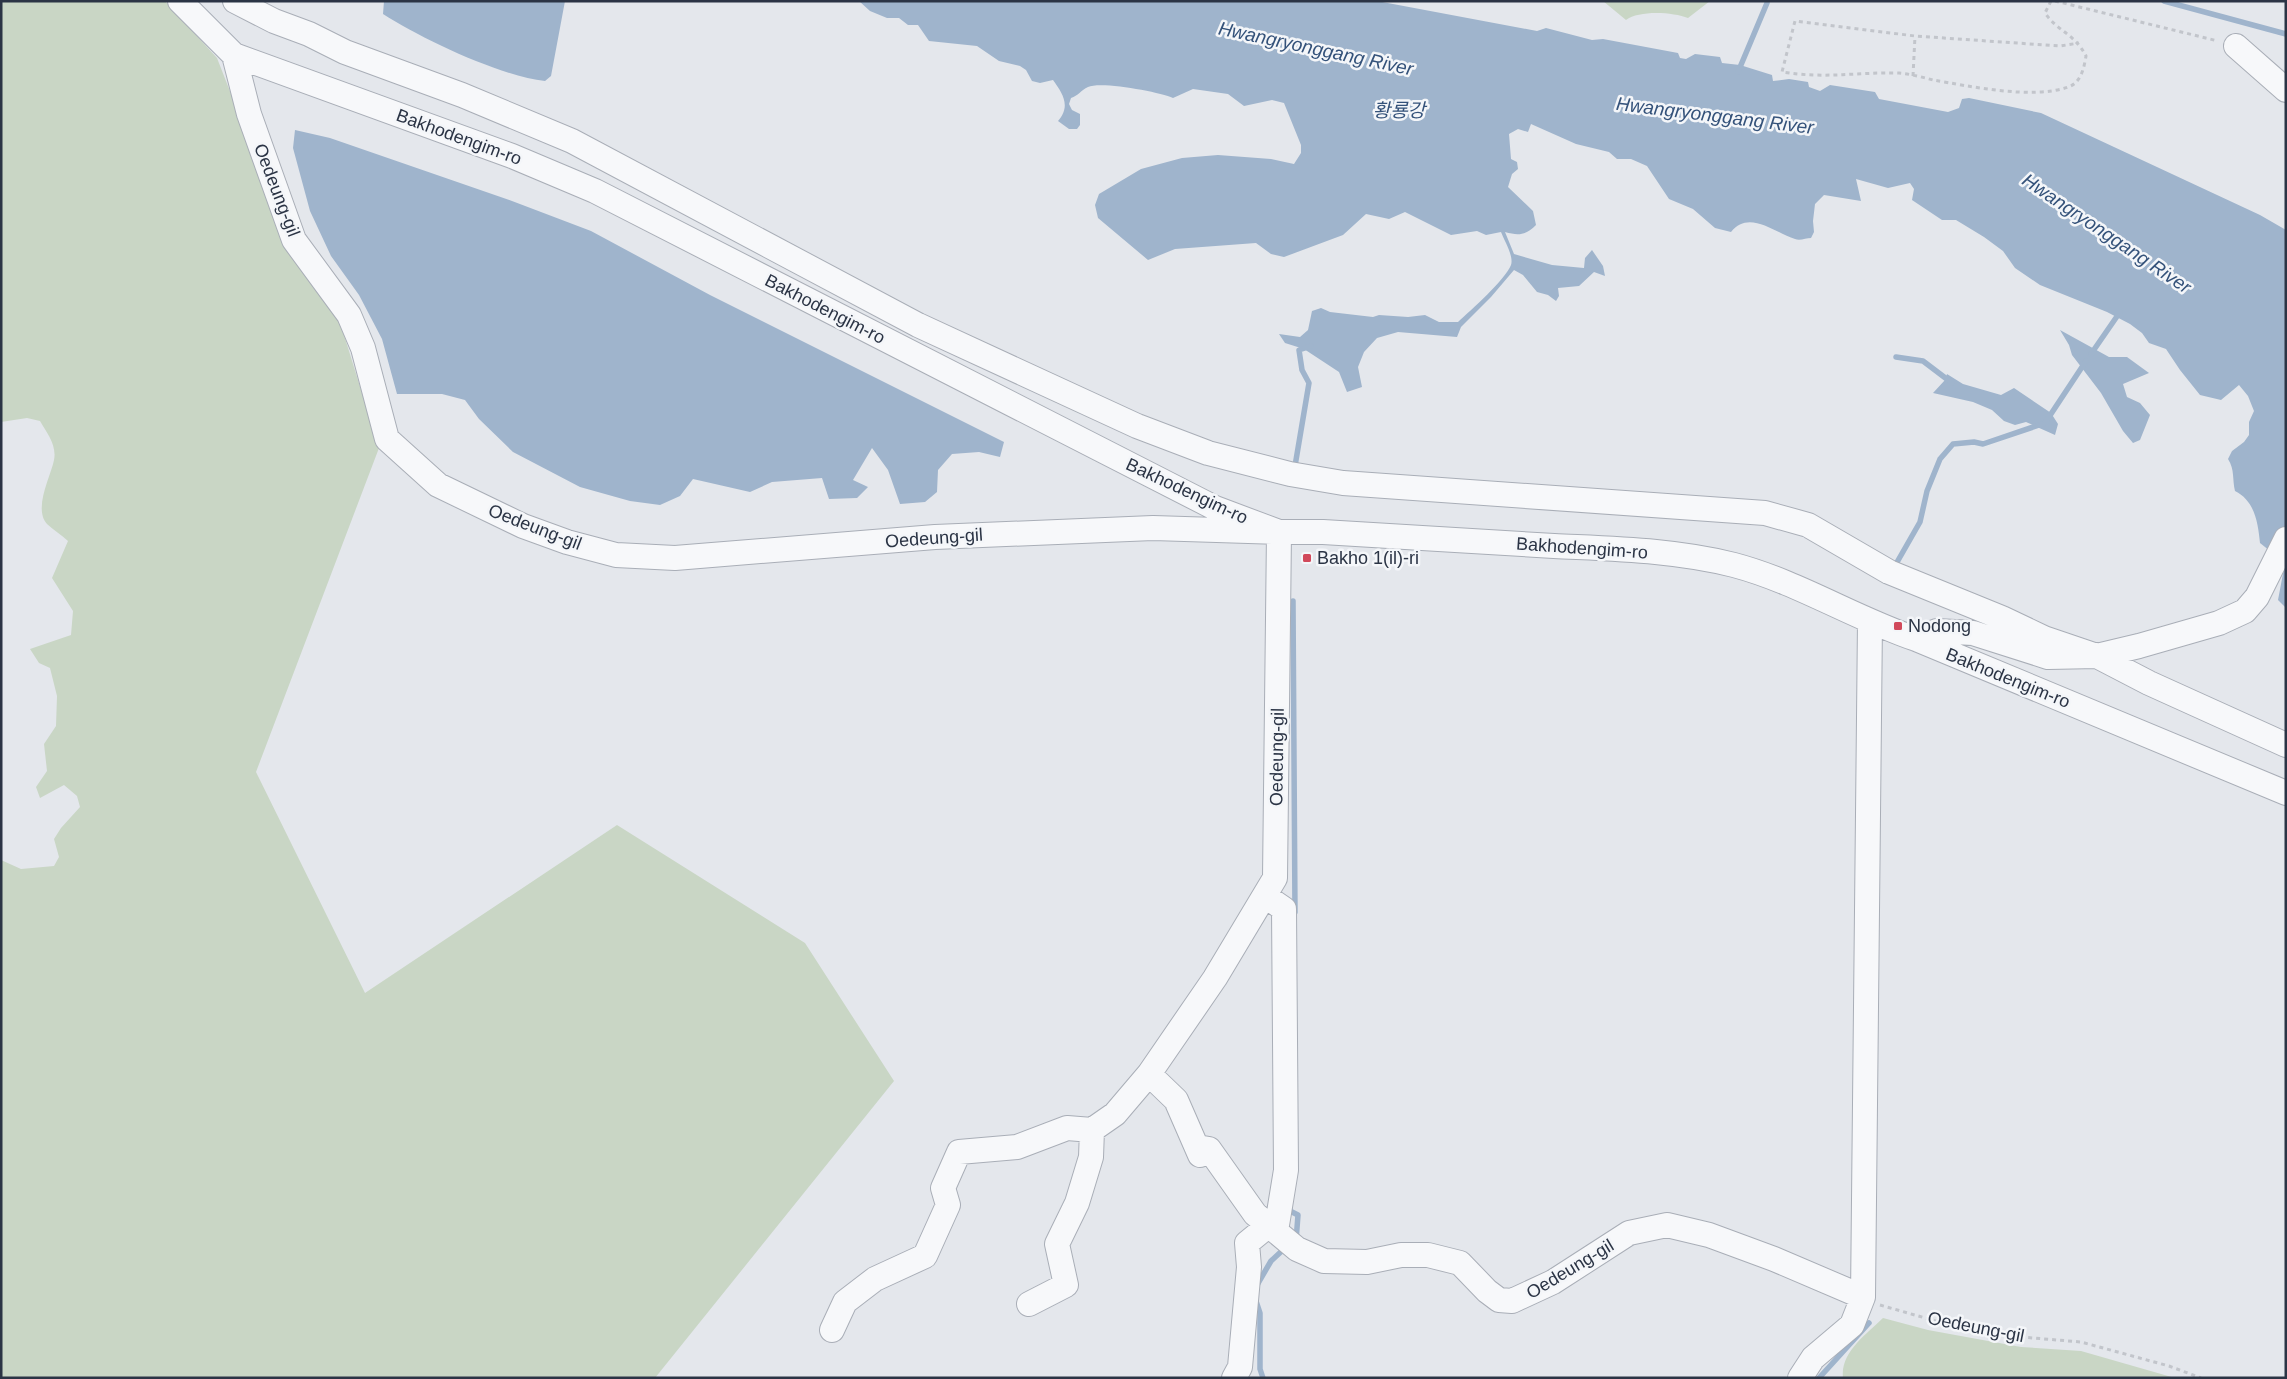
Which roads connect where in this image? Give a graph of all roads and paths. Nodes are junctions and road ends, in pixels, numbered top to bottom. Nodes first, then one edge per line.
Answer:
1 (180, 1) edge
2 (235, 1) edge
3 (2051, 1) edge
4 (2055, 1) edge
5 (1916, 36) junction
6 (2079, 43) junction
7 (2236, 46) joint
8 (234, 55) junction
9 (1913, 76) junction
10 (2286, 90) edge
11 (1279, 532) junction
12 (2283, 545) edge
13 (1870, 622) junction
14 (1916, 639) junction
15 (2097, 656) junction
16 (2286, 745) edge
17 (2286, 793) edge
18 (1266, 896) junction
19 (1149, 1074) junction
20 (1092, 1130) junction
21 (1273, 1228) junction
22 (1863, 1297) junction
23 (1029, 1304) dead end
24 (832, 1330) dead end
25 (1234, 1378) edge
26 (1800, 1378) edge
27 (2201, 1378) edge

1 - 8 street, Bakhodengim-ro
2 - 15 street
3 - 6 path
4 - 7 path
5 - 6 path
5 - 9 path
5 - 9 path
6 - 9 path
7 - 10 street
8 - 11 street, Bakhodengim-ro
8 - 11 street, Oedeung-gil
11 - 13 street, Bakhodengim-ro
11 - 18 street, Oedeung-gil
12 - 15 street
13 - 14 street, Bakhodengim-ro
13 - 22 street
14 - 15 street
14 - 17 street, Bakhodengim-ro
15 - 16 street
18 - 19 street, Oedeung-gil
18 - 21 street
19 - 20 street
19 - 21 street, Oedeung-gil
20 - 23 street
20 - 24 street
21 - 22 street, Oedeung-gil
21 - 25 street
22 - 26 street
22 - 27 path, Oedeung-gil

